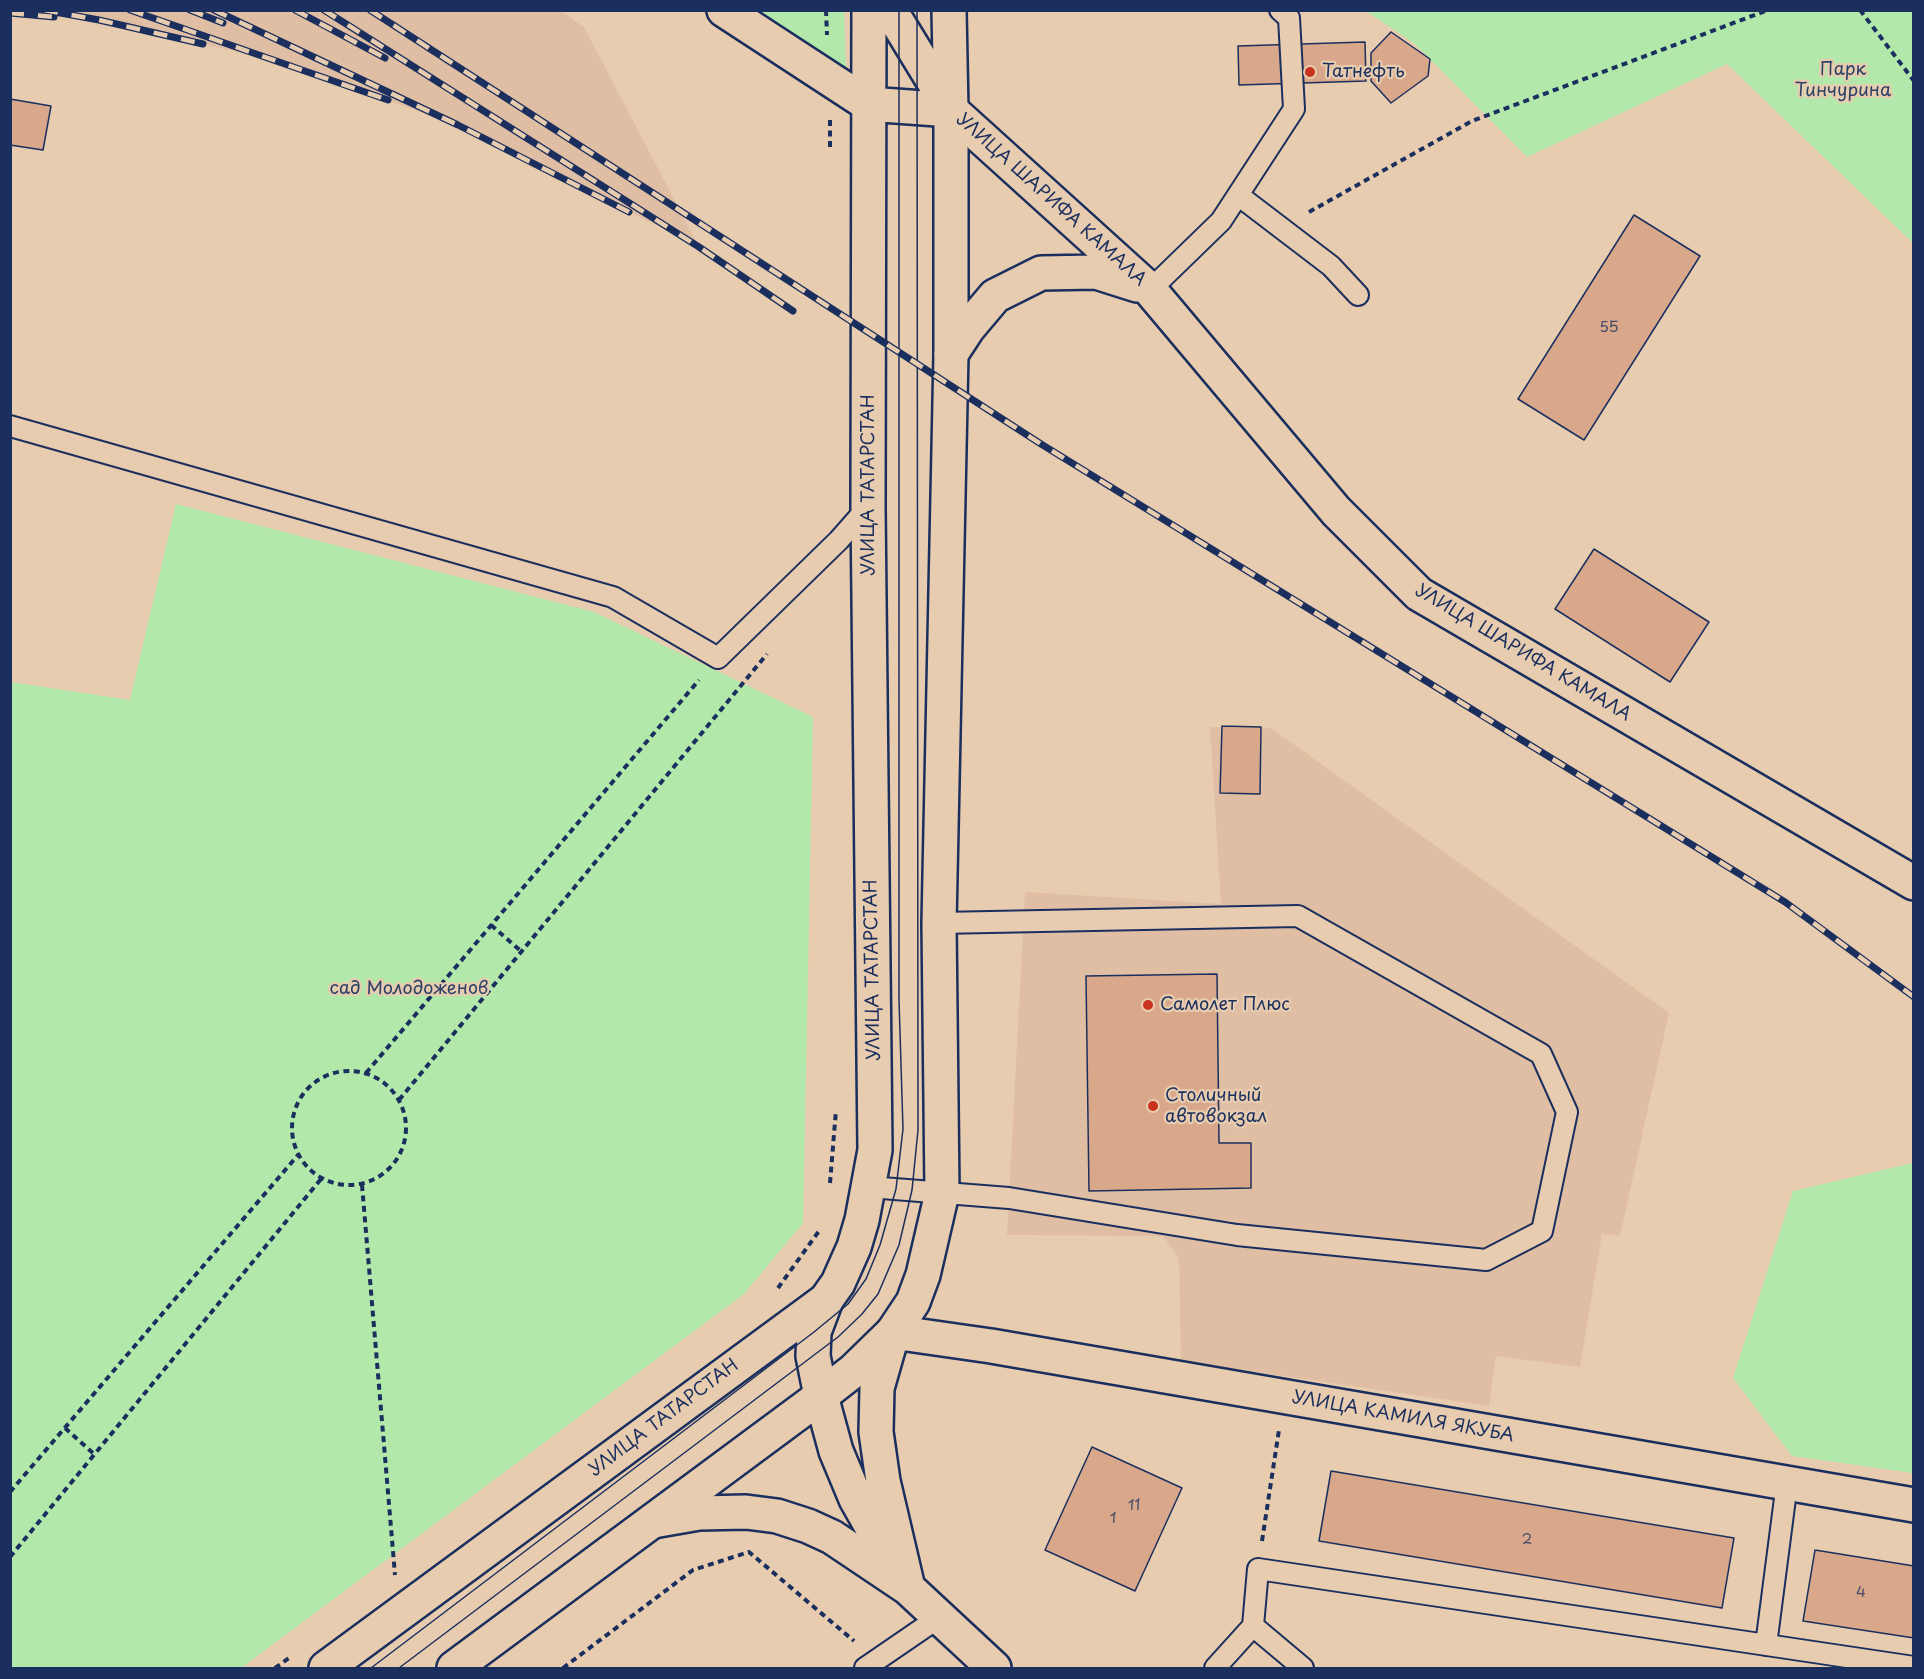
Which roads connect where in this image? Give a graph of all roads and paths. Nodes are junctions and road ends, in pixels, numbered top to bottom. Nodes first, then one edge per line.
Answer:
1 (724, 10) edge
2 (826, 10) edge
3 (868, 10) edge
4 (890, 10) edge
5 (949, 10) edge
6 (1280, 10) edge
7 (1768, 10) edge
8 (1860, 10) edge
9 (828, 78) junction
10 (1914, 81) edge
11 (868, 104) junction
12 (951, 110) junction
13 (830, 149) dead end
14 (1238, 195) junction
15 (1281, 228) junction
16 (1150, 290) junction
17 (1358, 295) dead end
18 (951, 354) junction
19 (10, 426) edge
20 (868, 507) junction
21 (770, 650) dead end
22 (718, 658) junction
23 (747, 678) junction
24 (1914, 884) edge
25 (939, 923) junction
26 (491, 925) junction
27 (522, 952) junction
28 (366, 1073) junction
29 (399, 1100) junction
30 (836, 1104) dead end
31 (298, 1155) junction
32 (321, 1179) junction
33 (362, 1185) junction
34 (869, 1186) junction
35 (829, 1187) dead end
36 (942, 1193) junction
37 (825, 1222) dead end
38 (772, 1293) dead end
39 (826, 1299) junction
40 (893, 1332) junction
41 (821, 1396) junction
42 (1284, 1396) junction
43 (65, 1428) junction
44 (95, 1455) junction
45 (1787, 1483) junction
46 (10, 1492) edge
47 (1914, 1505) edge
48 (653, 1521) junction
49 (10, 1557) edge
50 (1258, 1569) junction
51 (405, 1571) dead end
52 (908, 1588) junction
53 (938, 1618) junction
54 (1253, 1626) junction
55 (1766, 1645) junction
56 (294, 1655) dead end
57 (872, 1664) edge
58 (1914, 1667) edge
59 (275, 1668) edge
60 (326, 1668) edge
61 (454, 1668) edge
62 (563, 1668) edge
63 (994, 1668) edge
64 (1215, 1668) edge
65 (1303, 1668) edge

1 - 9 main road
2 - 9 path
3 - 11 main road, УЛИЦА ТАТАРСТАН
4 - 12 main road
5 - 12 main road
6 - 14 lane
7 - 15 path
8 - 10 path
9 - 11 main road
9 - 13 path
11 - 12 main road
11 - 20 main road, УЛИЦА ТАТАРСТАН
12 - 16 main road, УЛИЦА ШАРИФА КАМАЛА
12 - 18 main road
14 - 15 lane
14 - 16 lane
15 - 17 lane
16 - 18 main road, УЛИЦА ШАРИФА КАМАЛА
16 - 24 main road, УЛИЦА ШАРИФА КАМАЛА
18 - 25 main road
19 - 22 lane
20 - 22 lane
20 - 34 main road, УЛИЦА ТАТАРСТАН
21 - 23 path
22 - 23 path
22 - 26 path
23 - 27 path
25 - 36 main road
25 - 36 lane
26 - 27 path
26 - 28 path
27 - 29 path
28 - 29 path
28 - 31 path
29 - 33 path
30 - 35 path
31 - 32 path
31 - 43 path
32 - 33 path
32 - 44 path
33 - 51 path
34 - 36 lane
34 - 39 main road, УЛИЦА ТАТАРСТАН
36 - 40 main road
37 - 38 path
39 - 41 main road
39 - 60 main road, УЛИЦА ТАТАРСТАН
40 - 41 main road
40 - 42 main road, УЛИЦА КАМИЛЯ ЯКУБА
40 - 52 main road
41 - 48 main road
41 - 52 main road
42 - 45 main road, УЛИЦА КАМИЛЯ ЯКУБА
42 - 50 path
43 - 44 path
43 - 46 path
44 - 49 path
45 - 47 main road, УЛИЦА КАМИЛЯ ЯКУБА
45 - 55 lane
48 - 52 main road
48 - 61 main road
50 - 54 lane
50 - 55 lane
52 - 53 main road
53 - 57 lane
53 - 63 main road
54 - 64 lane
54 - 65 lane
55 - 58 lane
56 - 59 path
57 - 62 path

